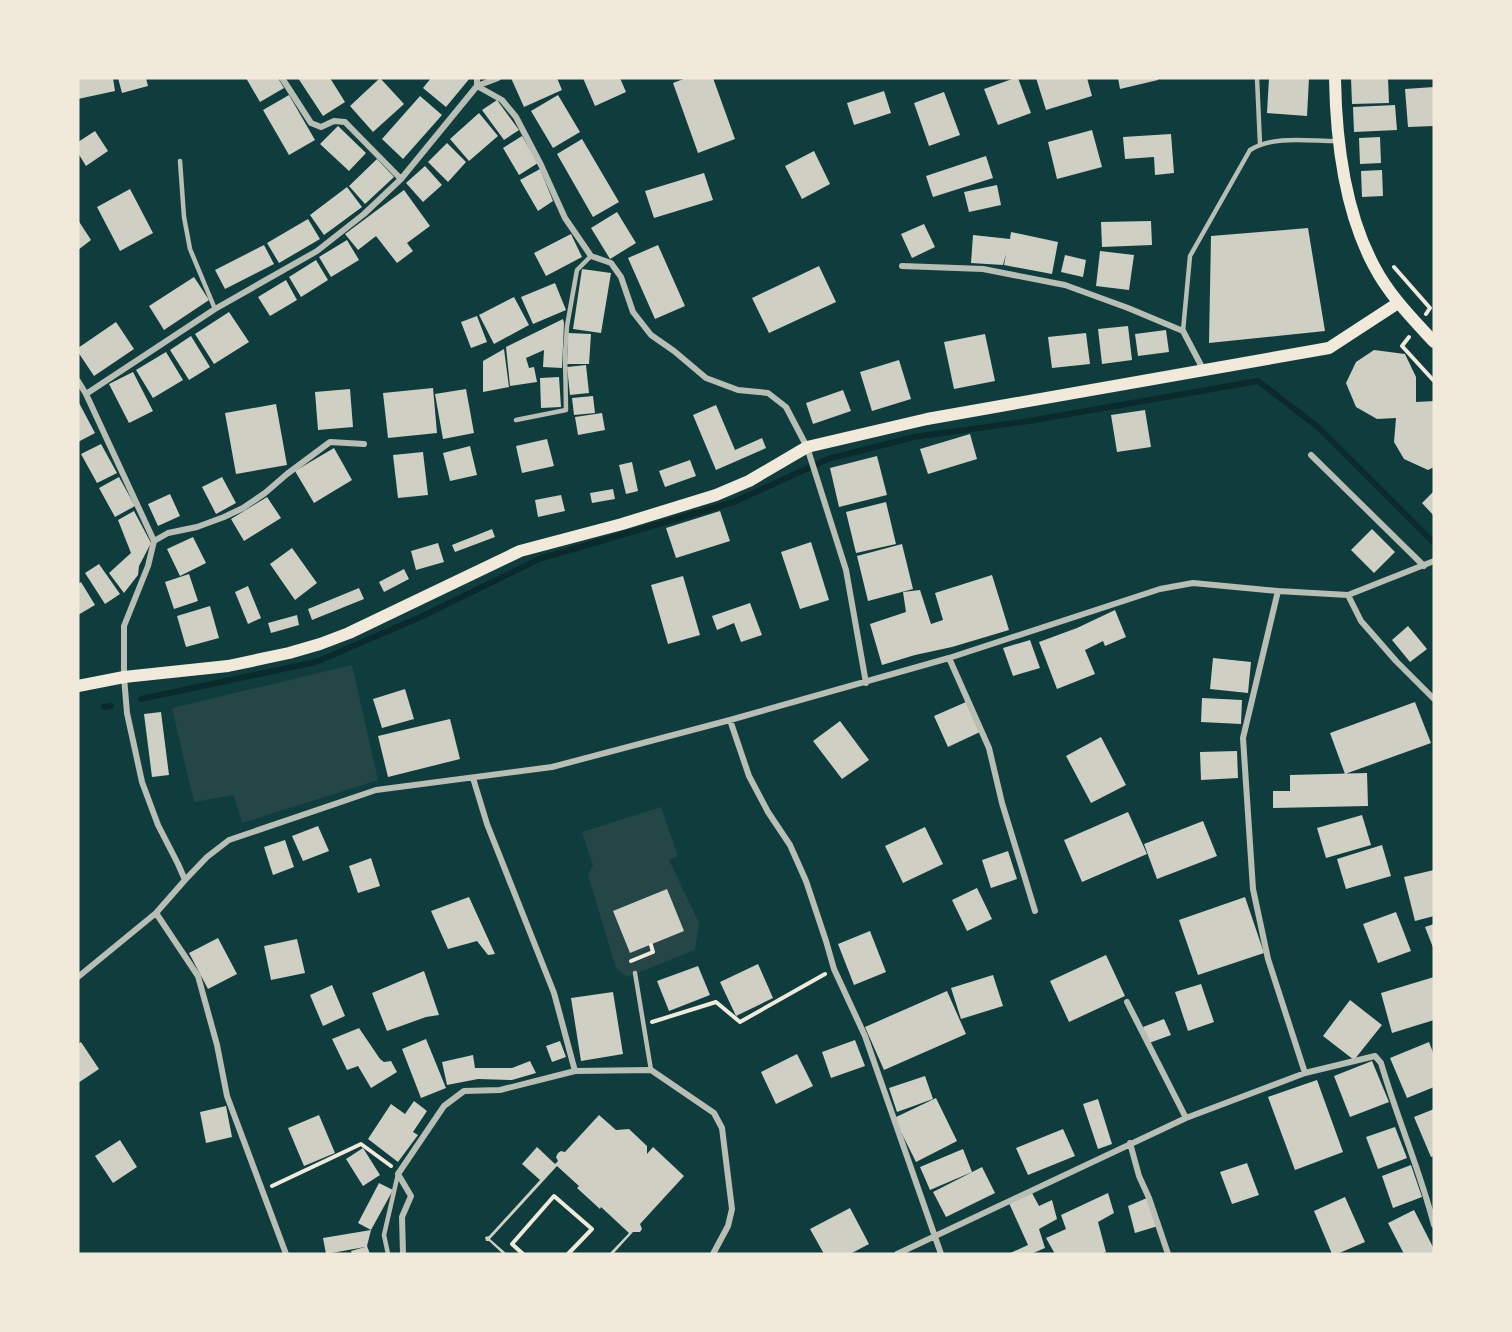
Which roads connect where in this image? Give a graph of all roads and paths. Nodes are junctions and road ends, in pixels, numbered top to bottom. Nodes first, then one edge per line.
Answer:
1 (282, 78) edge
2 (477, 78) edge
3 (498, 78) edge
4 (1257, 78) edge
5 (1335, 78) edge
6 (477, 86) junction
7 (1339, 142) junction
8 (1260, 144) junction
9 (180, 161) dead end
10 (401, 179) junction
11 (591, 256) junction
12 (902, 266) dead end
13 (1398, 303) junction
14 (216, 309) junction
15 (1183, 331) junction
16 (1434, 342) edge
17 (1203, 369) junction
18 (78, 381) edge
19 (86, 394) junction
20 (516, 420) dead end
21 (364, 444) dead end
22 (809, 452) junction
23 (1311, 455) dead end
24 (154, 541) junction
25 (1434, 561) edge
26 (1424, 566) junction
27 (1278, 591) junction
28 (1348, 595) junction
29 (949, 658) junction
30 (124, 676) junction
31 (866, 683) junction
32 (78, 686) edge
33 (1434, 699) edge
34 (730, 720) junction
35 (473, 778) junction
36 (185, 880) junction
37 (1035, 911) dead end
38 (156, 913) junction
39 (651, 945) dead end
40 (834, 969) junction
41 (635, 973) joint
42 (78, 977) edge
43 (1127, 1002) dead end
44 (644, 1025) junction
45 (651, 1070) junction
46 (576, 1071) junction
47 (1305, 1073) junction
48 (1186, 1118) junction
49 (1130, 1143) junction
50 (398, 1174) junction
51 (262, 1191) junction
52 (1434, 1224) edge
53 (935, 1237) junction
54 (286, 1254) edge
55 (388, 1254) edge
56 (403, 1254) edge
57 (523, 1254) edge
58 (568, 1254) edge
59 (713, 1254) edge
60 (897, 1254) edge
61 (941, 1254) edge
62 (1168, 1254) edge

1 - 10 street
2 - 6 street
3 - 6 street
4 - 8 lane
5 - 7 main road
6 - 10 street
6 - 11 street
7 - 8 lane
7 - 13 main road
8 - 15 lane
9 - 14 lane
10 - 14 street
11 - 20 lane
11 - 22 street
12 - 15 street
13 - 16 main road
13 - 17 main road
14 - 19 street
15 - 17 street
17 - 22 main road
18 - 19 street
19 - 24 street
21 - 24 street
22 - 30 main road
22 - 31 street
23 - 26 street
24 - 30 street
25 - 26 street
26 - 28 street
27 - 28 street
27 - 29 street
27 - 47 street
28 - 33 street
29 - 31 street
29 - 37 street
30 - 32 main road
30 - 36 street
31 - 34 street
34 - 35 street
34 - 40 street
35 - 36 street
35 - 46 street
36 - 38 street
38 - 42 street
38 - 51 street
39 - 41 path
40 - 44 path
40 - 53 street
41 - 44 lane
43 - 48 street
44 - 45 lane
45 - 46 street
45 - 59 street
46 - 50 street
47 - 48 street
47 - 52 street
48 - 49 street
49 - 53 street
49 - 62 street
50 - 51 path
50 - 55 lane
50 - 56 street
51 - 54 street
53 - 60 street
53 - 61 street
57 - 58 path

